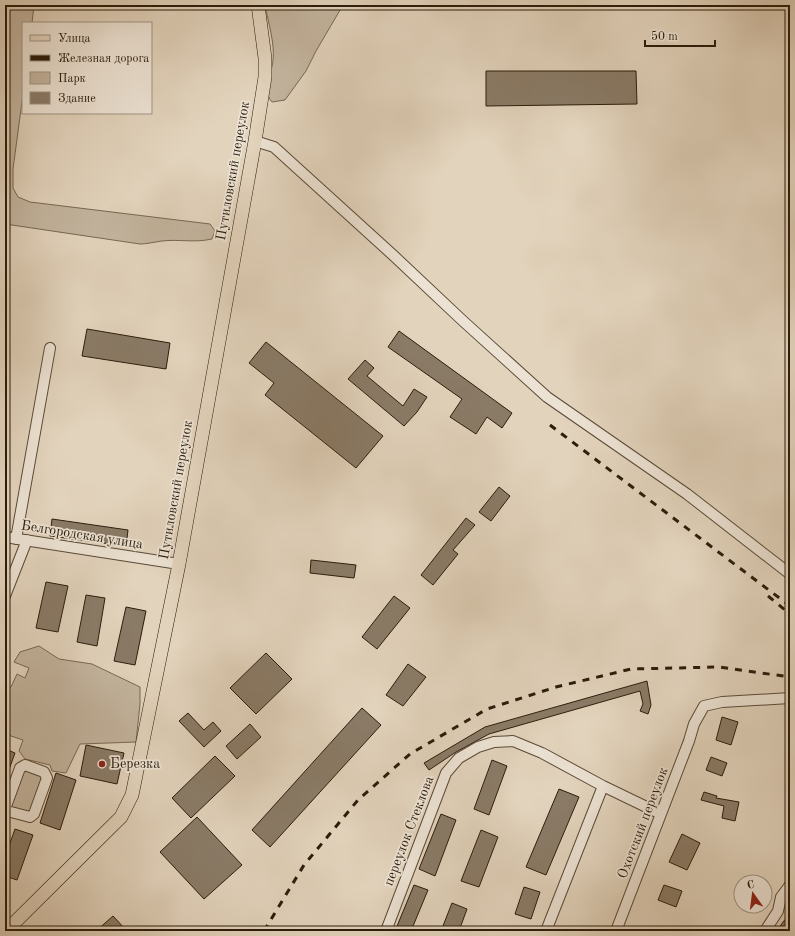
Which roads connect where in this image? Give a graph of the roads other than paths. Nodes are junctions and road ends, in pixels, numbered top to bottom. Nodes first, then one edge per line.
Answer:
1 (258, 5) edge
2 (255, 141) junction
3 (50, 348) dead end
4 (5, 537) edge
5 (16, 539) junction
6 (27, 540) junction
7 (179, 564) junction
8 (790, 574) edge
9 (5, 596) edge
10 (790, 698) edge
11 (603, 786) junction
12 (5, 810) edge
13 (661, 814) junction
14 (790, 885) edge
15 (6, 931) edge
16 (386, 931) edge
17 (546, 931) edge
18 (616, 931) edge
19 (766, 931) edge

1 - 2 main road, Путиловский переулок
2 - 7 main road, Путиловский переулок
2 - 8 street
3 - 5 street
4 - 5 street, Белгородская улица
5 - 6 street, Белгородская улица
6 - 7 street, Белгородская улица
6 - 9 street
7 - 15 main road, Путиловский переулок
10 - 13 street, Охотский переулок
11 - 13 street, переулок Стеклова
11 - 16 street, переулок Стеклова
11 - 17 street
12 - 12 street
13 - 18 street, Охотский переулок
14 - 19 street

